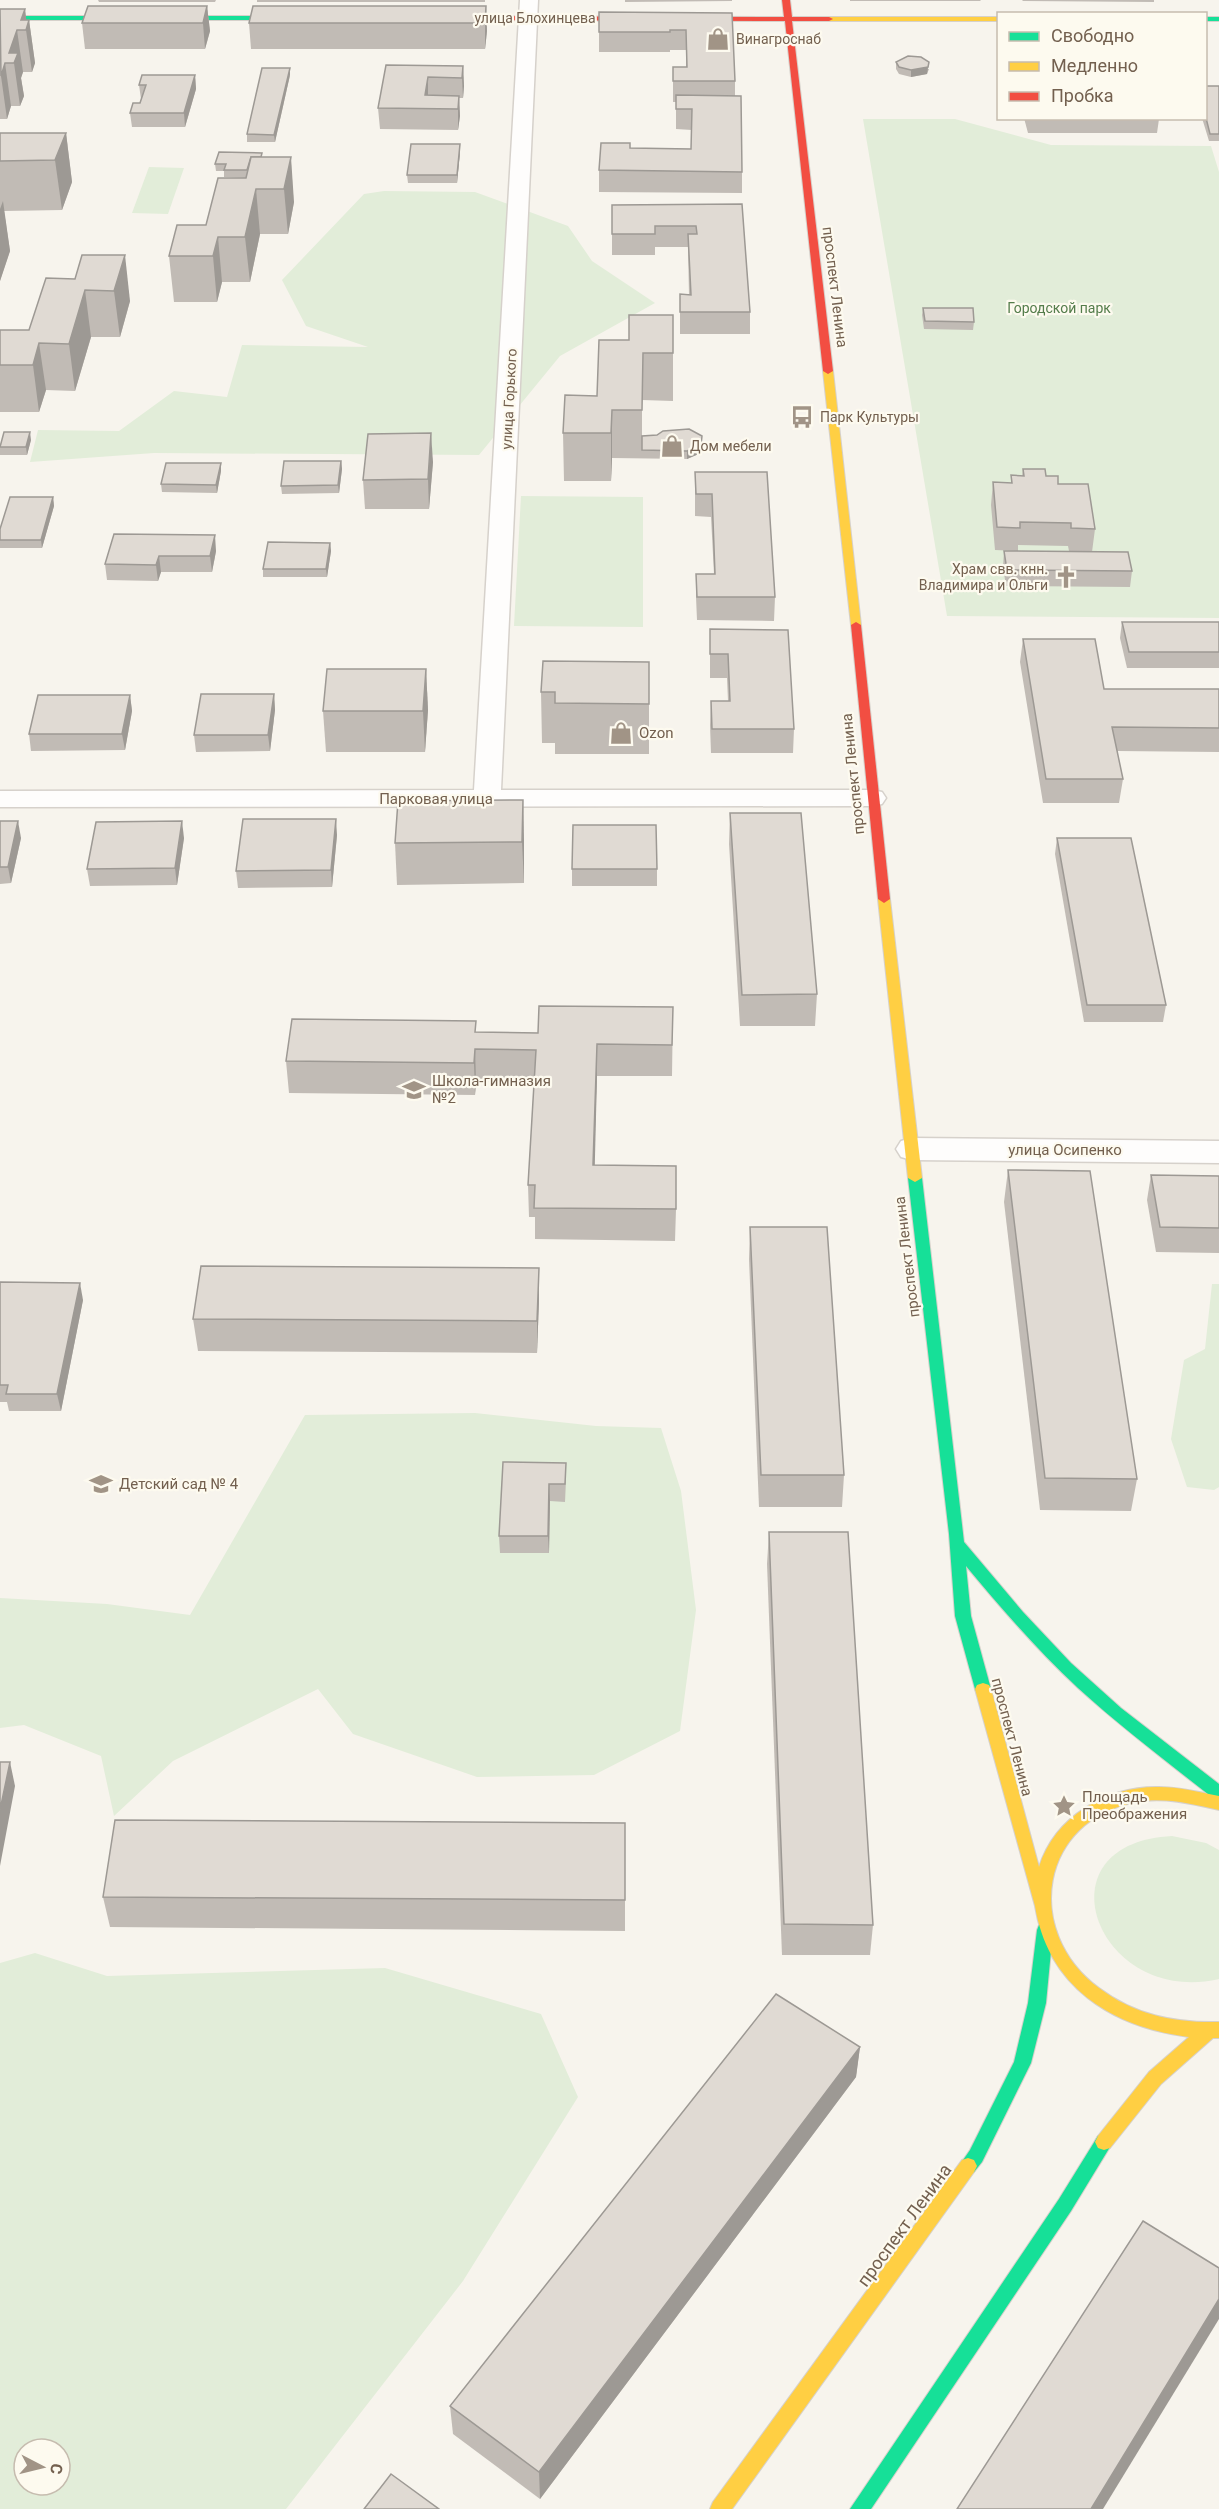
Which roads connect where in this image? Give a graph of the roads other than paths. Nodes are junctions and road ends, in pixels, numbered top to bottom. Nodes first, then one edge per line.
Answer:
1 (786, 0) edge
2 (529, 9) edge
3 (0, 18) edge
4 (306, 18) edge
5 (423, 18) edge
6 (788, 18) junction
7 (997, 19) edge
8 (487, 798) junction
9 (872, 798) junction
10 (0, 799) edge
11 (912, 1149) junction
12 (1219, 1152) edge
13 (957, 1544) junction
14 (1219, 1793) edge
15 (1219, 1803) edge
16 (1040, 1901) junction
17 (1046, 1930) junction
18 (1213, 2031) edge
19 (720, 2509) edge
20 (860, 2509) edge

1 - 6 main road, проспект Ленина
2 - 5 main road, улица Блохинцева
2 - 6 main road, улица Блохинцева
2 - 8 street, улица Горького
3 - 4 main road
6 - 7 main road, улица Блохинцева
6 - 9 main road, проспект Ленина
8 - 9 street, Парковая улица
8 - 10 street, Парковая улица
9 - 11 main road, проспект Ленина
11 - 12 street, улица Осипенко
11 - 13 main road, проспект Ленина
13 - 14 main road
13 - 16 main road, проспект Ленина
15 - 16 main road
16 - 17 main road, проспект Ленина
17 - 18 main road
17 - 19 main road, проспект Ленина
18 - 20 main road

